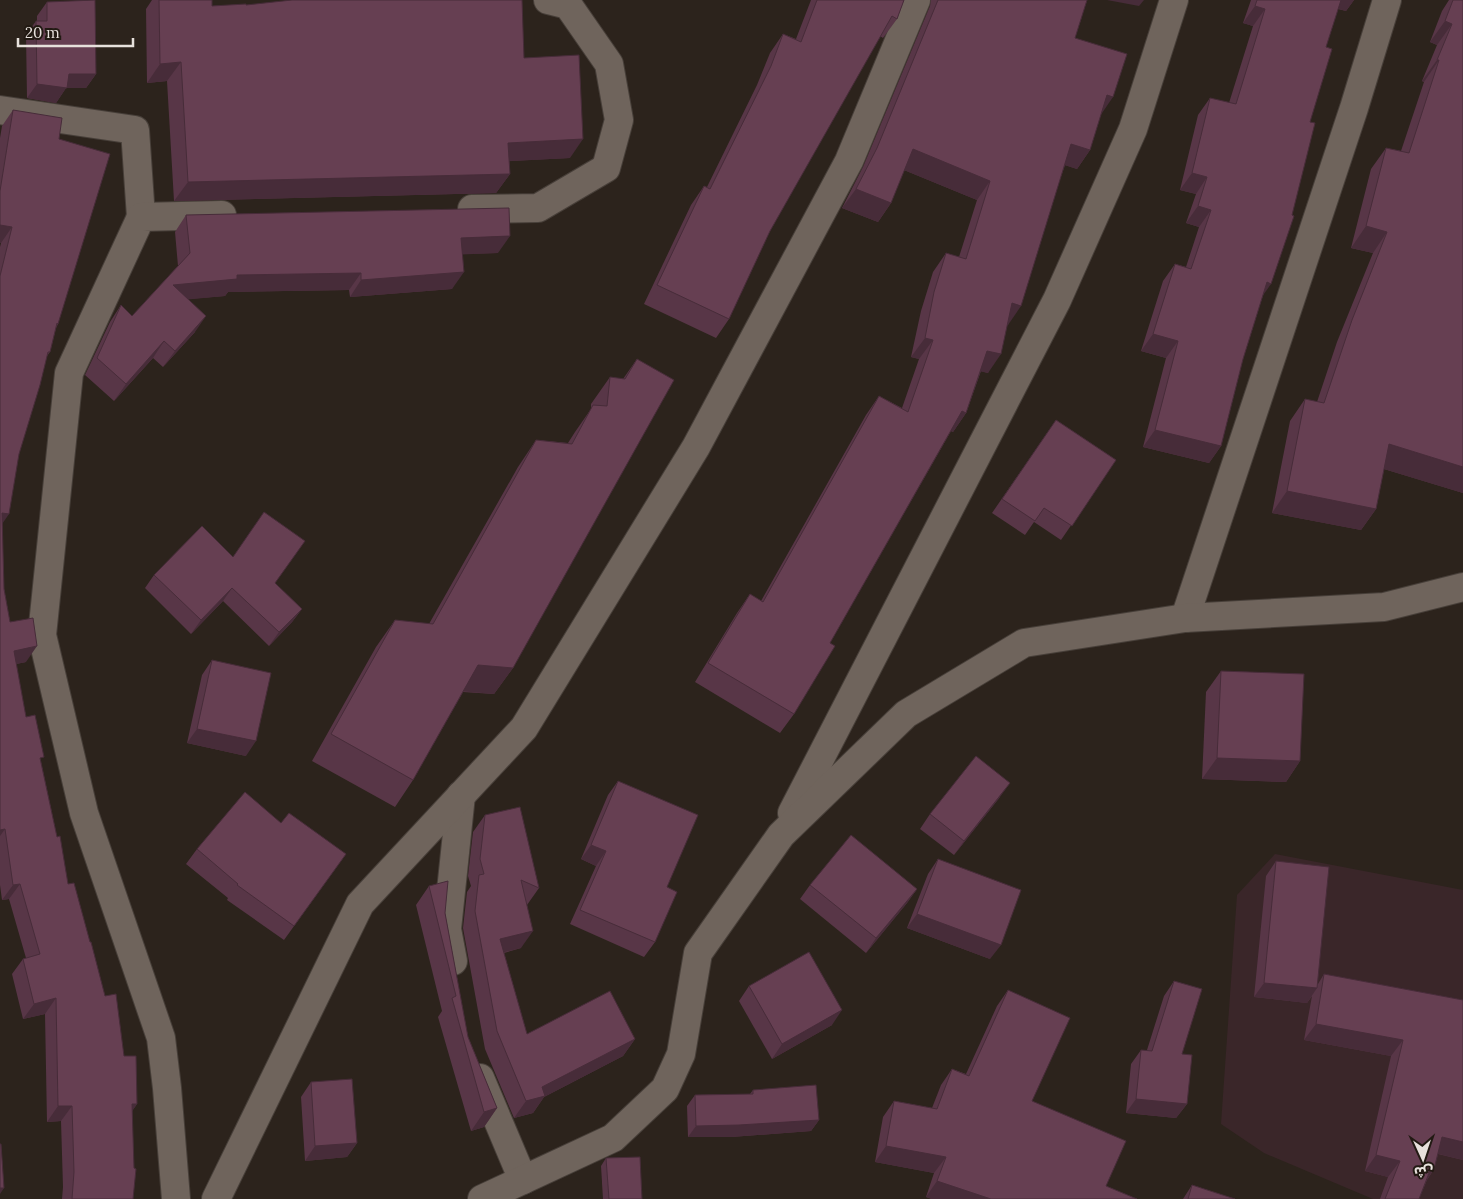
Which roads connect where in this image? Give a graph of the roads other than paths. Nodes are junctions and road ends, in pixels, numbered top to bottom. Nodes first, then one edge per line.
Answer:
1 (548, 0) edge
2 (916, 0) edge
3 (1174, 0) edge
4 (1387, 0) edge
5 (0, 110) edge
6 (448, 210) edge
7 (250, 215) edge
8 (141, 218) junction
9 (1463, 588) edge
10 (1185, 618) junction
11 (461, 796) junction
12 (781, 834) junction
13 (458, 986) edge
14 (470, 1053) edge
15 (523, 1180) junction
16 (176, 1199) edge
17 (216, 1199) edge
18 (482, 1199) edge

1 - 6 street
2 - 11 street
3 - 12 street
4 - 10 street
5 - 8 street
7 - 8 street
8 - 16 street
9 - 10 street
10 - 12 street
11 - 13 street
11 - 17 street
12 - 15 street
14 - 15 street
15 - 18 street

